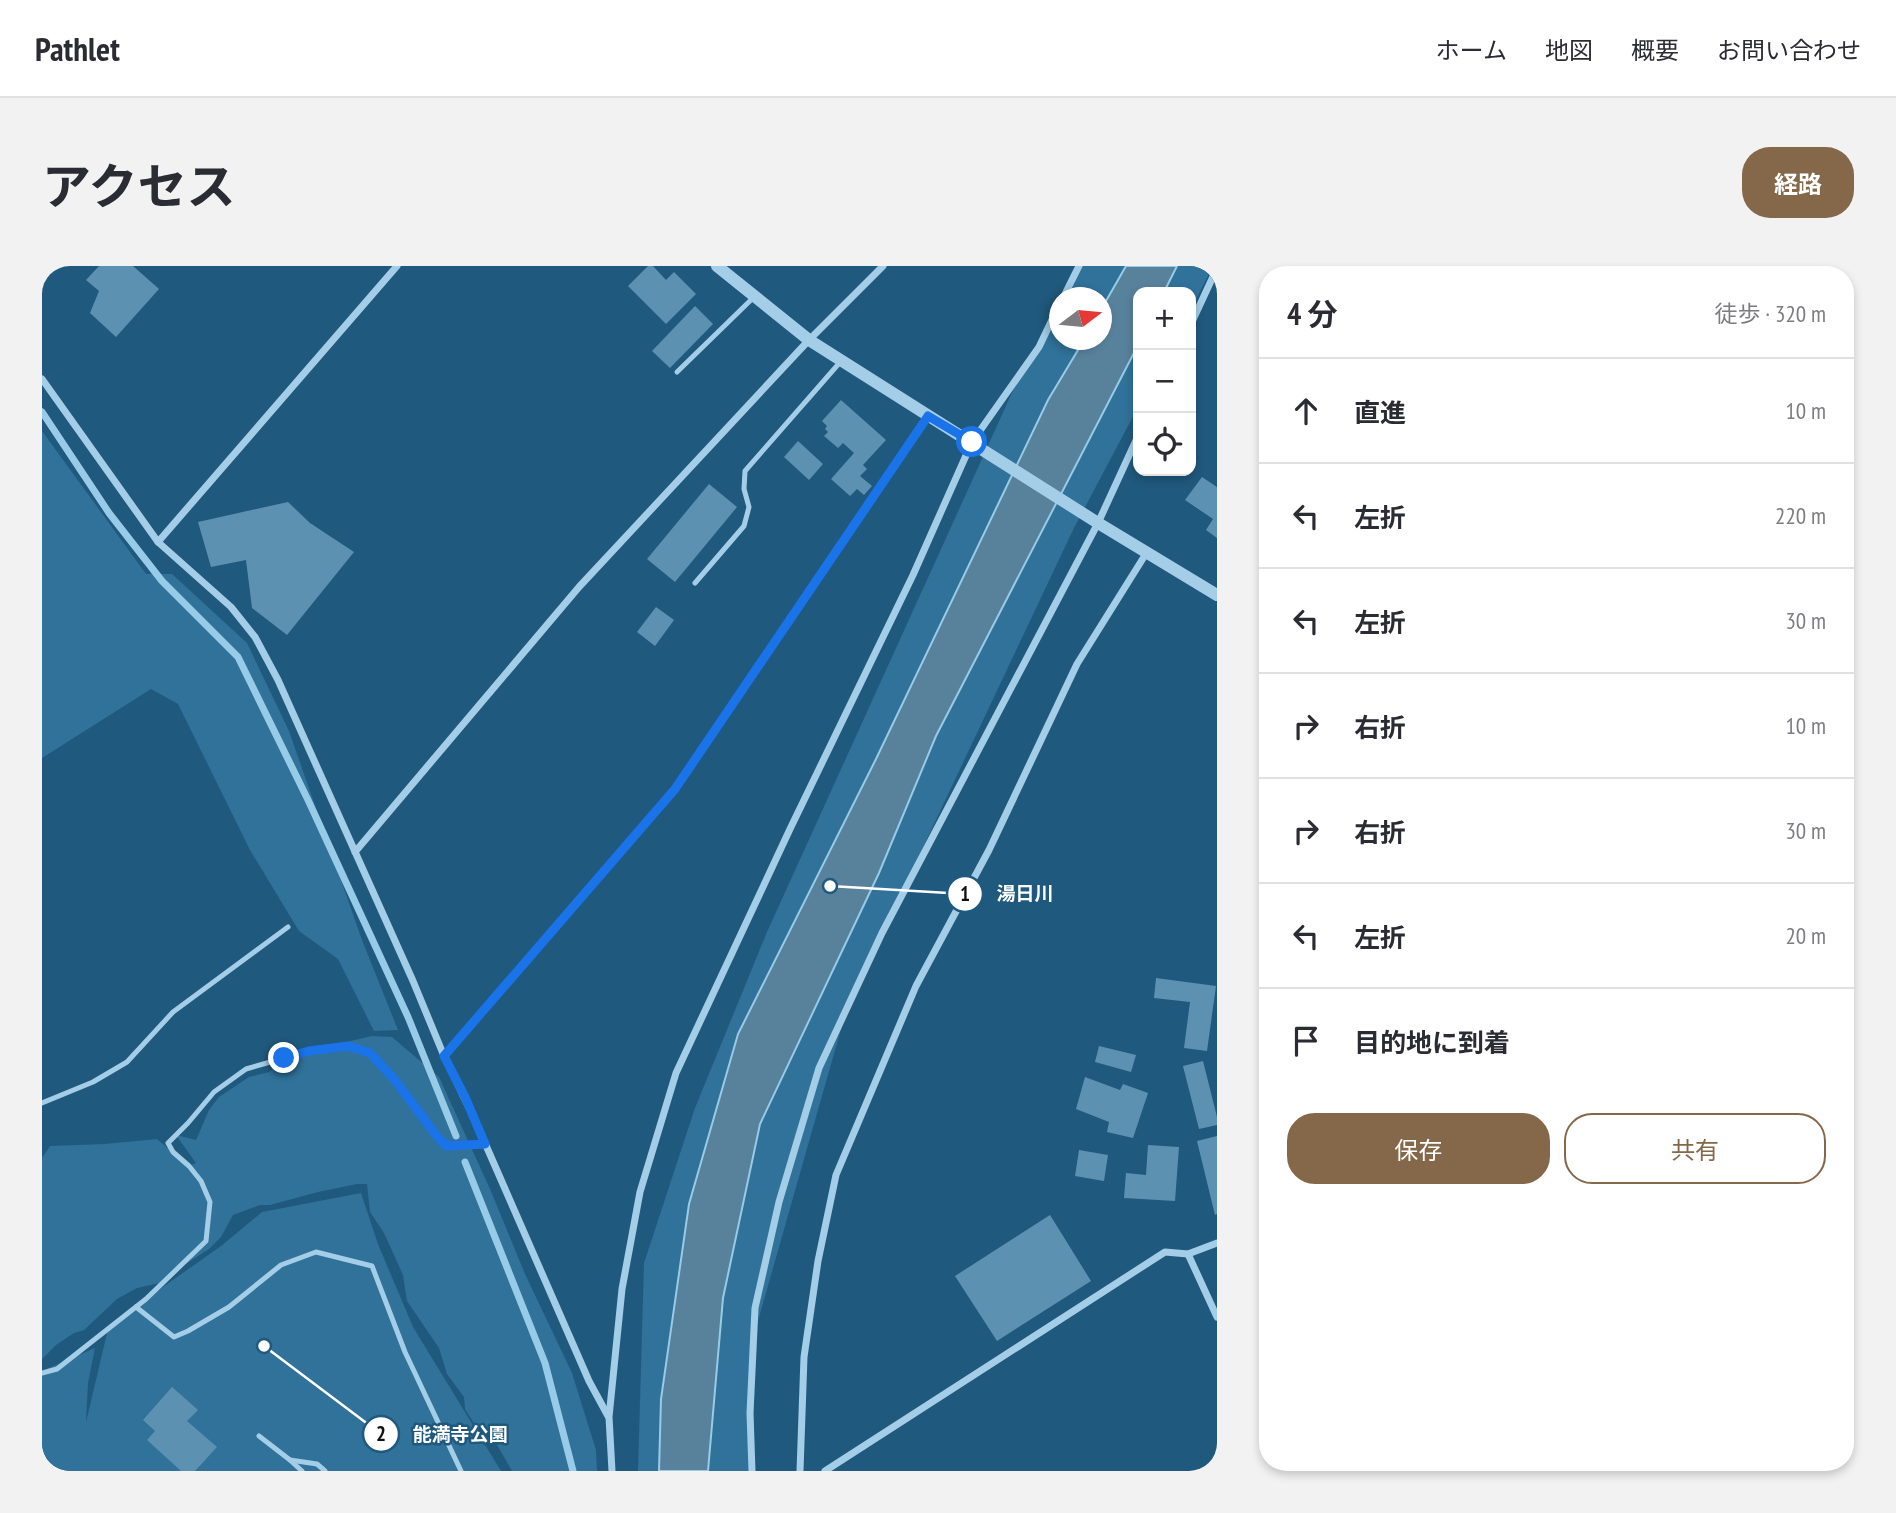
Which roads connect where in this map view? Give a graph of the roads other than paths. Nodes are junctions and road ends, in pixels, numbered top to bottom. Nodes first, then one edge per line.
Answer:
1 (397, 266) edge
2 (717, 266) edge
3 (883, 266) edge
4 (1079, 266) edge
5 (1217, 268) edge
6 (1068, 287) edge
7 (755, 296) junction
8 (1196, 313) edge
9 (1049, 326) edge
10 (809, 340) junction
11 (842, 360) junction
12 (677, 372) dead end
13 (42, 379) edge
14 (928, 416) junction
15 (972, 442) junction
16 (1133, 447) edge
17 (1098, 523) junction
18 (158, 542) junction
19 (1146, 552) junction
20 (695, 583) dead end
21 (1217, 595) edge
22 (355, 852) junction
23 (288, 928) dead end
24 (444, 1056) junction
25 (42, 1103) edge
26 (485, 1144) junction
27 (1217, 1243) edge
28 (1188, 1254) junction
29 (136, 1307) junction
30 (1217, 1317) edge
31 (42, 1373) edge
32 (609, 1417) junction
33 (259, 1436) dead end
34 (290, 1460) junction
35 (302, 1471) edge
36 (325, 1471) edge
37 (461, 1471) edge
38 (612, 1471) edge
39 (752, 1471) edge
40 (800, 1471) edge
41 (825, 1471) edge

1 - 18 street
2 - 7 street
3 - 10 street
4 - 6 street
5 - 8 street
7 - 10 street
7 - 12 lane
9 - 15 street
10 - 11 street
10 - 22 street
11 - 14 street
11 - 20 lane
13 - 18 street
14 - 15 street
14 - 24 street
15 - 17 street
15 - 32 street
16 - 17 street
17 - 19 street
17 - 39 street
18 - 22 street
19 - 21 street
19 - 40 street
22 - 24 street
23 - 25 lane
24 - 26 street
26 - 29 lane
26 - 32 street
27 - 28 street
28 - 30 street
28 - 41 street
29 - 31 lane
29 - 37 lane
32 - 38 street
33 - 34 lane
34 - 35 lane
34 - 36 lane

